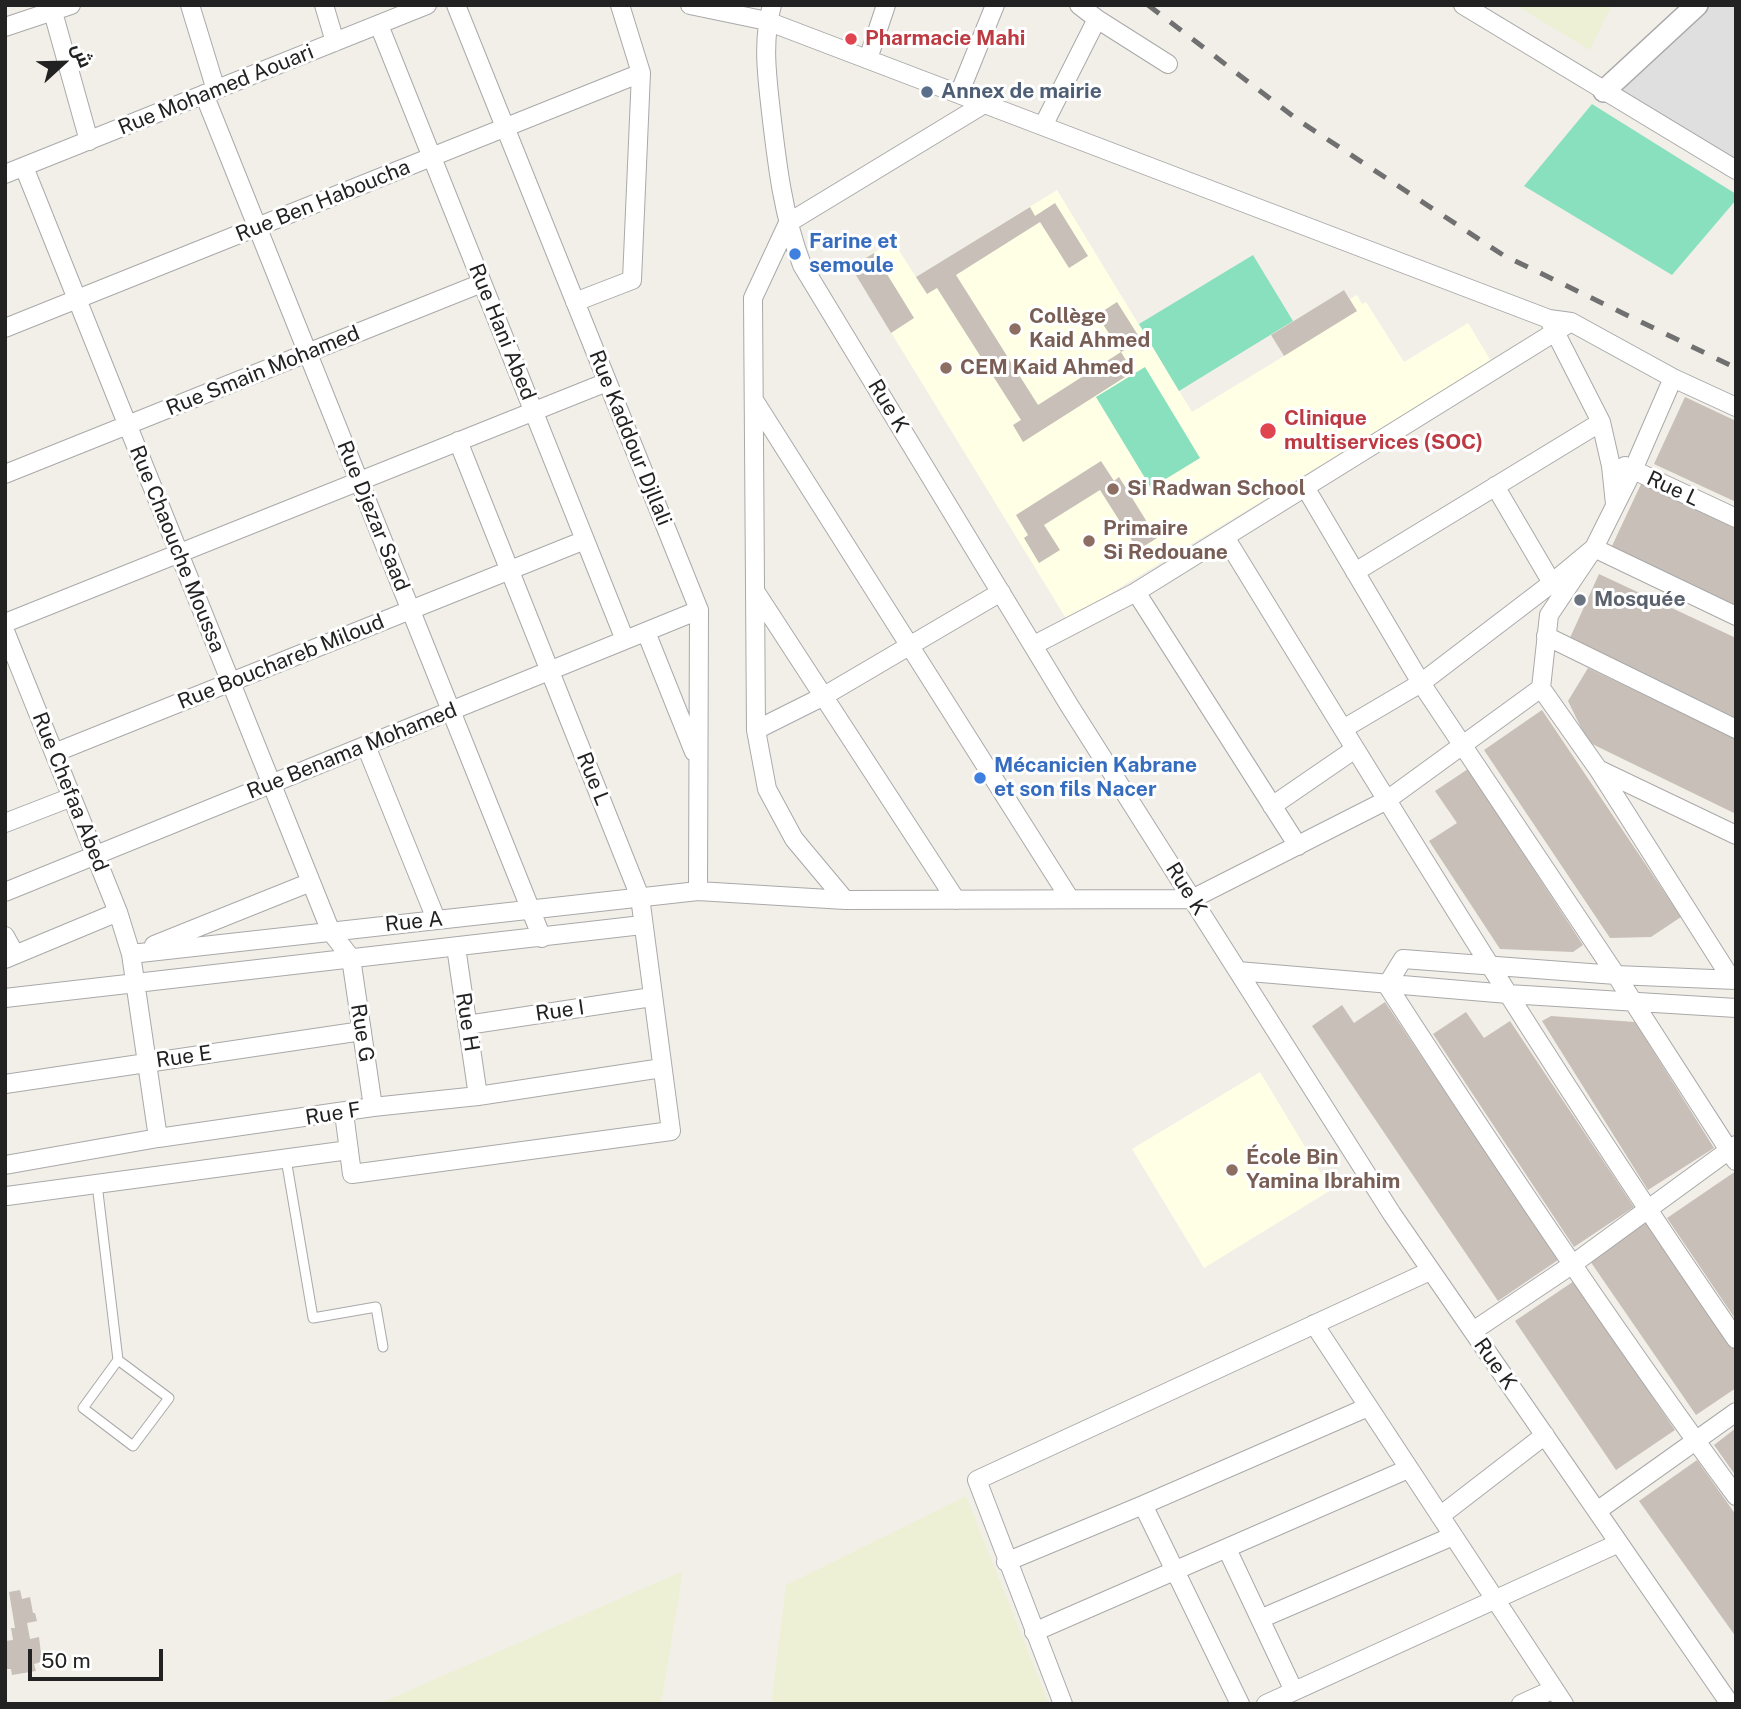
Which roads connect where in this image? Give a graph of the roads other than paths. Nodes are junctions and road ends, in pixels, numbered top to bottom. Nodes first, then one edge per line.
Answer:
1 (71, 5) edge
2 (190, 5) edge
3 (324, 5) edge
4 (427, 5) edge
5 (456, 5) edge
6 (620, 5) edge
7 (690, 5) edge
8 (886, 5) edge
9 (995, 5) edge
10 (1079, 5) edge
11 (1463, 5) edge
12 (1697, 5) edge
13 (52, 8) edge
14 (770, 13) edge
15 (1097, 19) junction
16 (379, 25) junction
17 (5, 27) edge
18 (335, 42) junction
19 (868, 60) junction
20 (1168, 64) dead end
21 (641, 73) junction
22 (210, 92) junction
23 (1604, 92) junction
24 (959, 94) junction
25 (984, 104) junction
26 (1043, 126) junction
27 (505, 128) junction
28 (89, 141) junction
29 (432, 157) junction
30 (24, 167) junction
31 (1736, 170) edge
32 (5, 174) edge
33 (789, 223) junction
34 (257, 227) junction
35 (482, 283) junction
36 (77, 299) junction
37 (575, 302) junction
38 (1558, 324) junction
39 (5, 328) edge
40 (308, 353) junction
41 (1673, 378) junction
42 (607, 382) junction
43 (754, 400) junction
44 (1736, 407) edge
45 (533, 411) junction
46 (1601, 422) junction
47 (128, 425) junction
48 (458, 441) junction
49 (1610, 459) junction
50 (1633, 470) junction
51 (5, 474) edge
52 (359, 481) junction
53 (1495, 486) junction
54 (1305, 487) junction
55 (1615, 506) junction
56 (1736, 518) edge
57 (1225, 537) junction
58 (585, 540) junction
59 (1594, 548) junction
60 (179, 553) junction
61 (509, 571) junction
62 (1355, 572) junction
63 (1552, 583) junction
64 (755, 591) junction
65 (1136, 592) junction
66 (1001, 593) junction
67 (411, 610) junction
68 (699, 610) junction
69 (1736, 617) edge
70 (5, 623) edge
71 (5, 631) edge
72 (646, 632) junction
73 (1546, 636) junction
74 (625, 640) junction
75 (909, 645) junction
76 (1034, 645) junction
77 (550, 671) junction
78 (231, 682) junction
79 (1421, 683) junction
80 (1541, 688) junction
81 (824, 696) junction
82 (452, 711) junction
83 (1343, 729) junction
84 (1736, 729) edge
85 (756, 730) junction
86 (1463, 743) junction
87 (366, 746) junction
88 (1355, 749) junction
89 (54, 753) junction
90 (700, 766) junction
91 (1598, 768) junction
92 (271, 784) junction
93 (72, 797) junction
94 (1387, 800) junction
95 (1272, 806) junction
96 (5, 823) edge
97 (1736, 835) edge
98 (1298, 846) junction
99 (95, 856) junction
100 (311, 882) junction
101 (698, 891) junction
102 (5, 892) edge
103 (640, 897) junction
104 (1070, 899) junction
105 (1192, 899) junction
106 (845, 900) junction
107 (956, 900) junction
108 (531, 910) junction
109 (118, 912) junction
110 (438, 919) junction
111 (642, 925) junction
112 (331, 932) junction
113 (5, 936) edge
114 (542, 937) junction
115 (450, 947) junction
116 (131, 954) junction
117 (10, 957) edge
118 (351, 958) junction
119 (1490, 966) junction
120 (1238, 971) junction
121 (1616, 975) junction
122 (1734, 980) edge
123 (135, 983) junction
124 (1387, 985) junction
125 (1508, 994) junction
126 (652, 997) junction
127 (5, 998) edge
128 (1633, 1000) junction
129 (1736, 1008) edge
130 (467, 1025) junction
131 (362, 1031) junction
132 (147, 1063) junction
133 (662, 1068) junction
134 (5, 1084) edge
135 (478, 1096) junction
136 (373, 1107) junction
137 (344, 1113) junction
138 (158, 1138) junction
139 (349, 1150) junction
140 (1733, 1152) edge
141 (286, 1158) junction
142 (5, 1166) edge
143 (97, 1184) junction
144 (7, 1196) edge
145 (1646, 1209) junction
146 (1573, 1264) junction
147 (1430, 1271) junction
148 (1314, 1324) junction
149 (1473, 1331) junction
150 (1736, 1339) edge
151 (383, 1347) dead end
152 (118, 1360) junction
153 (1368, 1407) junction
154 (1736, 1412) edge
155 (1545, 1435) junction
156 (1696, 1441) junction
157 (1408, 1468) junction
158 (1736, 1496) edge
159 (1143, 1506) junction
160 (1597, 1511) junction
161 (1440, 1516) junction
162 (1453, 1536) junction
163 (1619, 1543) junction
164 (1227, 1549) junction
165 (1006, 1562) junction
166 (1175, 1572) junction
167 (1495, 1599) junction
168 (1260, 1619) junction
169 (1034, 1632) junction
170 (1294, 1691) junction
171 (1559, 1696) edge
172 (1063, 1704) edge
173 (1240, 1704) edge
174 (1266, 1704) edge
175 (1521, 1704) edge
176 (1730, 1704) edge

1 - 13 street
2 - 22 street, Rue Djezar Saad
3 - 18 street
4 - 16 street, Rue Mohamed Aouari
5 - 27 street, Rue Kaddour Djllali
6 - 21 street
7 - 14 street
8 - 19 street
9 - 24 street
10 - 15 street
11 - 23 street
12 - 23 street
13 - 17 street
13 - 28 street
14 - 19 street
14 - 33 street, Rue K
15 - 20 street
15 - 26 street
16 - 18 street, Rue Mohamed Aouari
16 - 29 street, Rue Hani Abed
18 - 22 street, Rue Mohamed Aouari
19 - 24 street
21 - 27 street, Rue Ben Haboucha
21 - 37 street
22 - 28 street, Rue Mohamed Aouari
22 - 34 street, Rue Djezar Saad
23 - 31 street
24 - 25 street
25 - 26 street
25 - 33 street
26 - 38 street
27 - 29 street, Rue Ben Haboucha
27 - 37 street, Rue Kaddour Djllali
28 - 30 street, Rue Mohamed Aouari
29 - 34 street, Rue Ben Haboucha
29 - 35 street, Rue Hani Abed
30 - 32 street, Rue Mohamed Aouari
30 - 36 street, Rue Chaouche Moussa
33 - 43 street
33 - 66 street, Rue K
34 - 36 street, Rue Ben Haboucha
34 - 40 street, Rue Djezar Saad
35 - 40 street, Rue Smain Mohamed
35 - 45 street, Rue Hani Abed
36 - 39 street, Rue Ben Haboucha
36 - 47 street, Rue Chaouche Moussa
37 - 42 street, Rue Kaddour Djllali
38 - 41 street
38 - 46 street
38 - 54 street
40 - 47 street, Rue Smain Mohamed
40 - 52 street, Rue Djezar Saad
41 - 44 street
41 - 50 street
42 - 45 street
42 - 68 street, Rue Kaddour Djllali
43 - 64 street
43 - 75 street
45 - 48 street
45 - 58 street, Rue Hani Abed
46 - 49 street
46 - 53 street
47 - 51 street, Rue Smain Mohamed
47 - 60 street, Rue Chaouche Moussa
48 - 52 street
48 - 61 street, Rue L
49 - 50 street, Rue L
49 - 55 street
50 - 55 street
50 - 56 street, Rue L
52 - 60 street
52 - 67 street, Rue Djezar Saad
53 - 62 street
53 - 63 street
54 - 57 street
54 - 62 street
55 - 59 street
57 - 65 street
57 - 83 street
58 - 61 street, Rue Bouchareb Miloud
58 - 74 street, Rue Hani Abed
59 - 63 street
59 - 69 street
59 - 73 street
60 - 70 street
60 - 78 street, Rue Chaouche Moussa
61 - 67 street, Rue Bouchareb Miloud
61 - 77 street, Rue L
62 - 79 street
63 - 79 street
64 - 81 street
64 - 85 street
65 - 76 street
65 - 95 street
66 - 75 street
66 - 76 street, Rue K
67 - 78 street, Rue Bouchareb Miloud
67 - 82 street, Rue Djezar Saad
68 - 72 street, Rue Benama Mohamed
68 - 90 street, Rue Kaddour Djllali
71 - 89 street, Rue Chefaa Abed
72 - 74 street, Rue Benama Mohamed
72 - 90 street
73 - 80 street
73 - 84 street
74 - 77 street, Rue Benama Mohamed
75 - 81 street
75 - 104 street
76 - 105 street, Rue K
77 - 82 street, Rue Benama Mohamed
77 - 103 street, Rue L
78 - 89 street, Rue Bouchareb Miloud
78 - 92 street, Rue Chaouche Moussa
79 - 83 street
79 - 86 street
80 - 86 street
80 - 91 street
81 - 85 street
81 - 107 street
82 - 87 street, Rue Benama Mohamed
82 - 108 street, Rue Djezar Saad
83 - 88 street
85 - 106 street
86 - 94 street
86 - 121 street
87 - 92 street, Rue Benama Mohamed
87 - 110 street, Rue H
88 - 94 street
88 - 95 street
89 - 93 street, Rue Chefaa Abed
90 - 101 street, Rue Kaddour Djllali
91 - 97 street
91 - 122 street
92 - 99 street, Rue Benama Mohamed
92 - 100 street, Rue Chaouche Moussa
93 - 96 street
93 - 99 street, Rue Chefaa Abed
94 - 98 street
94 - 119 street
95 - 98 street
98 - 105 street
99 - 102 street, Rue Benama Mohamed
99 - 109 street, Rue Chefaa Abed
100 - 112 street, Rue Chaouche Moussa
100 - 116 street
101 - 103 street, Rue A
101 - 106 street, Rue A
103 - 108 street, Rue A
103 - 111 street, Rue L
104 - 105 street, Rue A
104 - 107 street, Rue A
105 - 120 street, Rue K
106 - 107 street, Rue A
108 - 110 street, Rue A
108 - 114 street, Rue Djezar Saad
109 - 116 street, Rue Chefaa Abed
109 - 117 street
110 - 112 street, Rue A
110 - 115 street, Rue H
111 - 114 street
111 - 126 street, Rue L
112 - 116 street, Rue A
112 - 118 street, Rue Chaouche Moussa
113 - 117 street
114 - 115 street
115 - 118 street
115 - 130 street, Rue H
116 - 123 street, Rue Chefaa Abed
118 - 123 street
118 - 131 street, Rue G
119 - 121 street
119 - 124 street
119 - 125 street
120 - 124 street
120 - 147 street, Rue K
121 - 122 street
121 - 128 street
123 - 127 street
123 - 132 street, Rue Chefaa Abed
124 - 125 street
124 - 146 street
125 - 128 street
125 - 145 street
126 - 130 street, Rue I
126 - 133 street, Rue L
128 - 129 street
128 - 140 street
130 - 135 street, Rue H
131 - 132 street, Rue E
131 - 136 street, Rue G
132 - 134 street, Rue E
132 - 138 street, Rue Chefaa Abed
133 - 135 street, Rue F
133 - 139 street, Rue L
135 - 136 street, Rue F
136 - 137 street, Rue F
137 - 138 street, Rue F
137 - 139 street
138 - 142 street, Rue F
139 - 141 street
140 - 145 street
141 - 143 street
141 - 151 lane
143 - 144 street
143 - 152 lane
145 - 146 street
145 - 150 street
146 - 149 street
146 - 156 street
147 - 148 street
147 - 149 street, Rue K
148 - 153 street
148 - 165 street
149 - 155 street, Rue K
152 - 152 lane
153 - 157 street
153 - 159 street
154 - 156 street
155 - 160 street, Rue K
155 - 161 street
156 - 158 street
156 - 160 street
157 - 161 street
157 - 164 street
159 - 165 street
159 - 166 street
160 - 163 street, Rue K
161 - 162 street
162 - 167 street
162 - 168 street
163 - 167 street
163 - 176 street, Rue K
164 - 166 street
164 - 168 street
165 - 169 street
166 - 169 street
166 - 173 street
167 - 170 street
167 - 171 street
168 - 170 street
169 - 172 street
170 - 174 street
171 - 175 street

